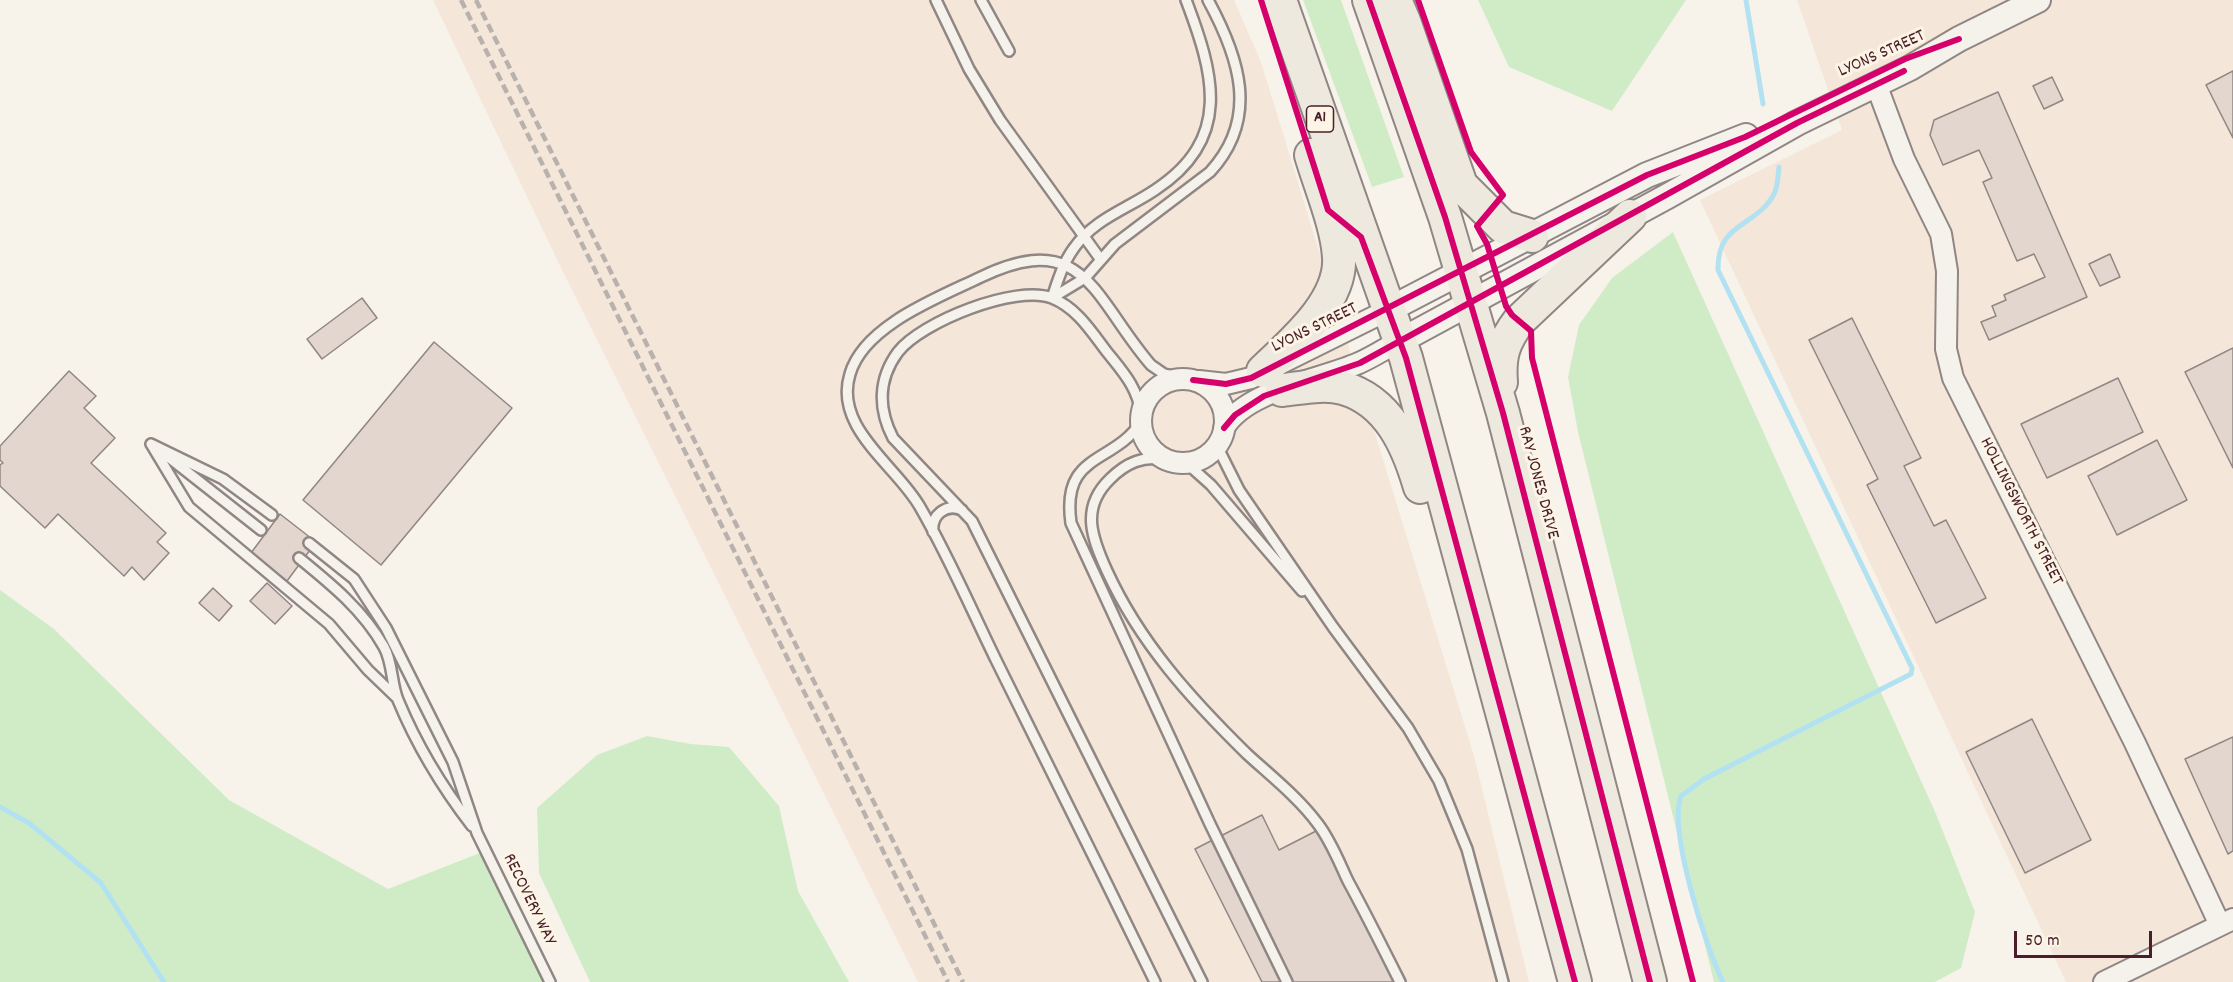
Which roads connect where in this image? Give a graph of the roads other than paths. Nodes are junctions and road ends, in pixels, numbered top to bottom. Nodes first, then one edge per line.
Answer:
1 (981, 0) edge
2 (1186, 0) edge
3 (1208, 0) edge
4 (1261, 0) edge
5 (1280, 0) edge
6 (1369, 0) edge
7 (1395, 0) edge
8 (2038, 0) edge
9 (940, 1) edge
10 (1959, 39) junction
11 (1009, 51) dead end
12 (1876, 84) junction
13 (1630, 216) junction
14 (1084, 235) junction
15 (1532, 236) junction
16 (1101, 260) junction
17 (1064, 263) junction
18 (1085, 278) junction
19 (1465, 287) junction
20 (1052, 298) junction
21 (1390, 309) junction
22 (1400, 340) junction
23 (1190, 380) junction
24 (1272, 381) junction
25 (1503, 413) junction
26 (1141, 418) junction
27 (1223, 432) junction
28 (151, 444) junction
29 (1172, 461) junction
30 (272, 515) dead end
31 (969, 515) junction
32 (261, 530) dead end
33 (934, 535) junction
34 (309, 543) dead end
35 (299, 558) dead end
36 (1333, 627) junction
37 (396, 697) junction
38 (1503, 712) junction
39 (477, 833) junction
40 (2227, 922) edge
41 (550, 982) edge
42 (1155, 982) edge
43 (1202, 982) edge
44 (1287, 982) edge
45 (1400, 982) edge
46 (1503, 982) edge
47 (1575, 982) edge
48 (1650, 982) edge
49 (2104, 982) edge

1 - 11 lane
2 - 14 lane
3 - 16 lane
4 - 24 highway
5 - 21 highway, A1
6 - 19 highway, RAY JONES DRIVE
7 - 15 highway
8 - 10 street, LYONS STREET
9 - 14 lane
10 - 12 street, LYONS STREET
10 - 15 street, LYONS STREET
12 - 13 street, LYONS STREET
12 - 40 street, HOLLINGSWORTH STREET
13 - 19 street, LYONS STREET
13 - 25 highway
14 - 16 lane
14 - 17 lane
15 - 19 street, LYONS STREET
16 - 18 lane
17 - 18 lane, LYONS STREET
17 - 20 lane
17 - 33 lane
18 - 20 lane
18 - 23 lane, LYONS STREET
19 - 21 street, LYONS STREET
19 - 22 street, LYONS STREET
19 - 25 highway, RAY JONES DRIVE
20 - 26 lane
20 - 31 lane
21 - 22 highway, A1
21 - 24 street, LYONS STREET
22 - 24 street, LYONS STREET
22 - 38 highway, A1
23 - 24 street, LYONS STREET
23 - 26 street
23 - 27 street
24 - 27 street, LYONS STREET
24 - 38 highway
25 - 48 highway, RAY JONES DRIVE
26 - 29 street
26 - 44 lane
27 - 29 street
27 - 36 lane
28 - 30 lane
28 - 32 lane
28 - 37 lane
29 - 36 lane
29 - 45 lane
31 - 33 lane
31 - 43 lane
33 - 42 lane
34 - 39 lane, RECOVERY WAY
35 - 37 lane
36 - 46 lane
37 - 39 lane, RECOVERY WAY
38 - 47 highway, A1
39 - 41 lane, RECOVERY WAY
40 - 49 street

